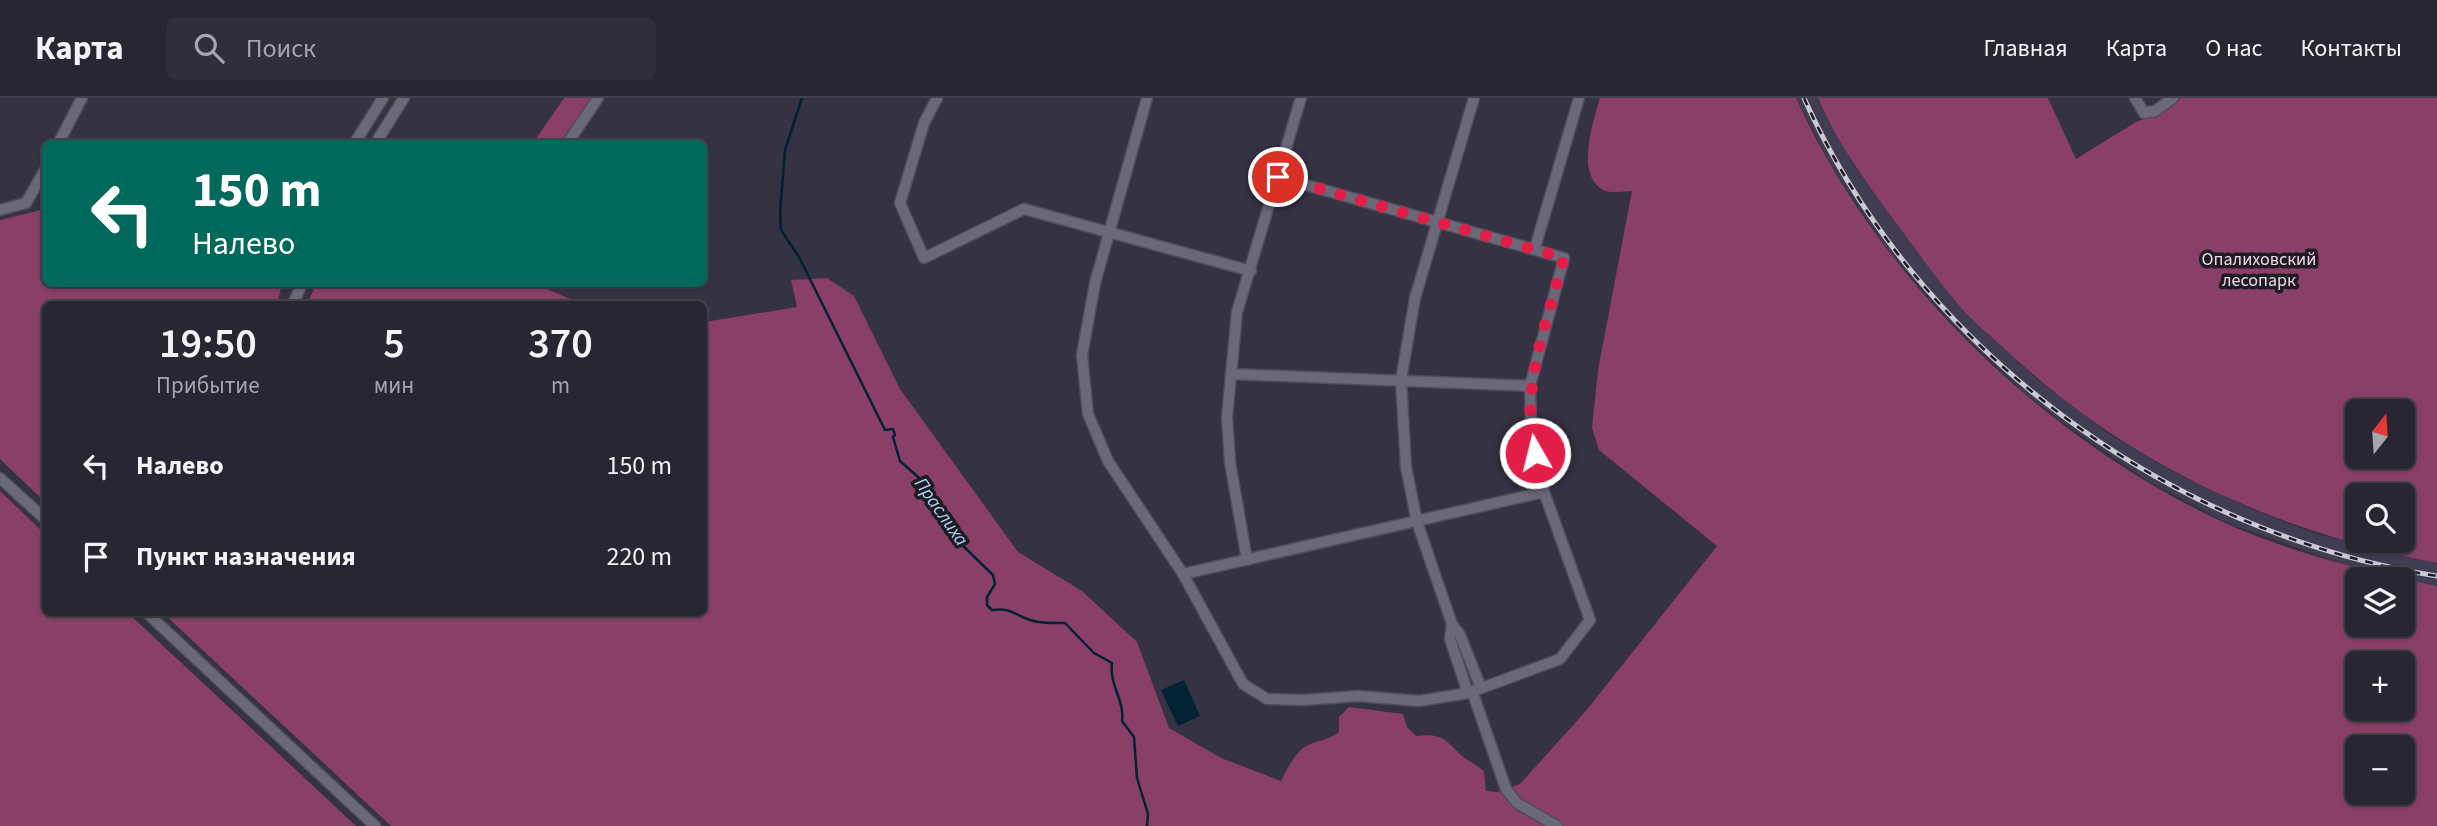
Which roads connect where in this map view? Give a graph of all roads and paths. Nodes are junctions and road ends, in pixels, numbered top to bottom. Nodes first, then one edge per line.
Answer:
1 (82, 98) edge
2 (383, 98) edge
3 (404, 98) edge
4 (598, 98) edge
5 (937, 98) edge
6 (1147, 98) edge
7 (1301, 98) edge
8 (1474, 98) edge
9 (1579, 98) edge
10 (2173, 98) edge
11 (2136, 103) edge
12 (60, 140) edge
13 (357, 140) edge
14 (378, 140) edge
15 (569, 140) edge
16 (42, 175) edge
17 (1278, 177) junction
18 (0, 210) edge
19 (1438, 221) junction
20 (1110, 232) junction
21 (1535, 248) junction
22 (1251, 271) junction
23 (1231, 374) junction
24 (1401, 380) junction
25 (1530, 386) junction
26 (0, 478) edge
27 (1544, 492) junction
28 (42, 516) edge
29 (1417, 522) junction
30 (1247, 560) junction
31 (1183, 574) junction
32 (150, 616) edge
33 (1474, 691) junction
34 (376, 826) edge
35 (1557, 826) edge

1 - 12 street
2 - 13 street
3 - 14 street
4 - 15 street
5 - 20 street
6 - 20 street
7 - 17 street
8 - 19 street
9 - 21 street
10 - 11 street
16 - 18 street
17 - 19 street
17 - 22 street
19 - 21 street
19 - 24 street
20 - 22 street
20 - 31 street
21 - 25 street
22 - 23 street
23 - 24 street
23 - 30 street
24 - 25 street
24 - 29 street
25 - 27 street
26 - 28 street
27 - 29 street
27 - 33 street
29 - 30 street
29 - 33 street
30 - 31 street
31 - 33 street
32 - 34 street
33 - 35 street

